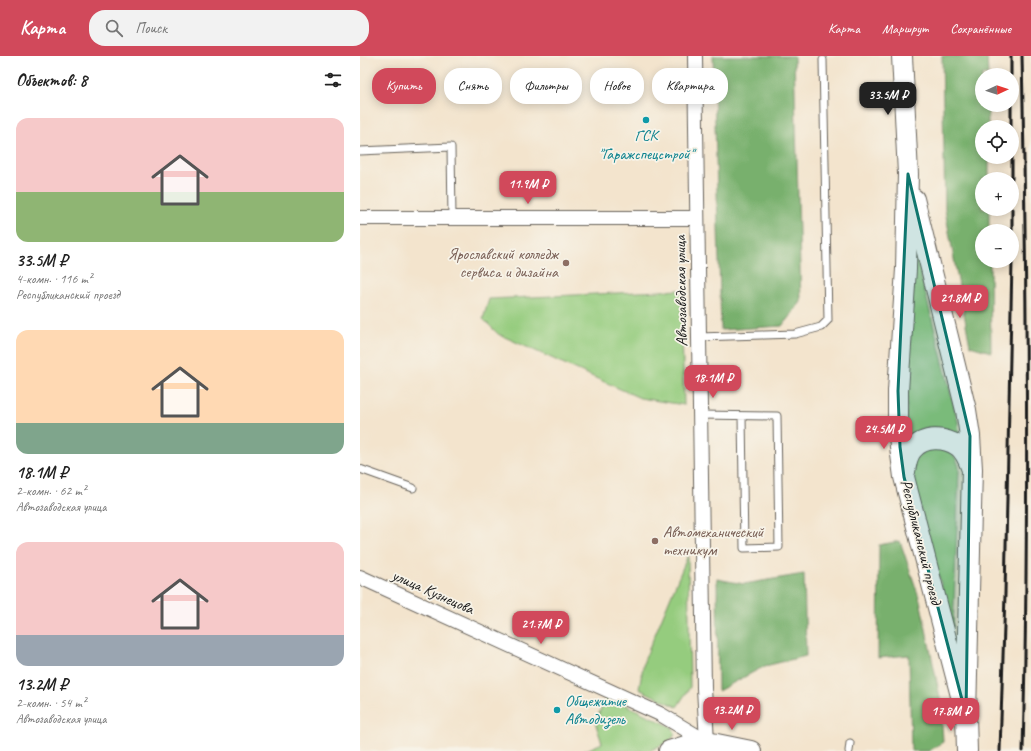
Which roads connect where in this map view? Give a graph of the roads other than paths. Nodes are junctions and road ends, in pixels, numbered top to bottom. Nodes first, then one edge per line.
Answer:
1 (695, 56) edge
2 (902, 56) edge
3 (823, 60) dead end
4 (360, 150) edge
5 (908, 174) junction
6 (360, 218) edge
7 (452, 218) junction
8 (697, 218) junction
9 (699, 336) junction
10 (700, 415) junction
11 (742, 416) junction
12 (360, 469) edge
13 (972, 469) junction
14 (904, 477) junction
15 (413, 488) dead end
16 (360, 577) edge
17 (966, 715) junction
18 (707, 742) junction
19 (850, 743) dead end
20 (744, 750) edge
21 (965, 750) edge
22 (670, 751) edge
23 (849, 751) edge

1 - 8 street, Автозаводская улица
2 - 5 main road, Республиканский проезд
3 - 9 lane
4 - 7 lane
5 - 13 main road, Республиканский проезд
5 - 14 main road, Республиканский проезд
6 - 7 street
7 - 8 street
8 - 9 street, Автозаводская улица
9 - 10 street, Автозаводская улица
10 - 11 lane
10 - 18 street, Автозаводская улица
11 - 11 lane
12 - 15 lane
13 - 14 main road
13 - 17 main road, Республиканский проезд
14 - 17 main road, Республиканский проезд
16 - 18 street, улица Кузнецова
17 - 21 main road, Республиканский проезд
18 - 20 main road
18 - 22 main road
19 - 23 lane

